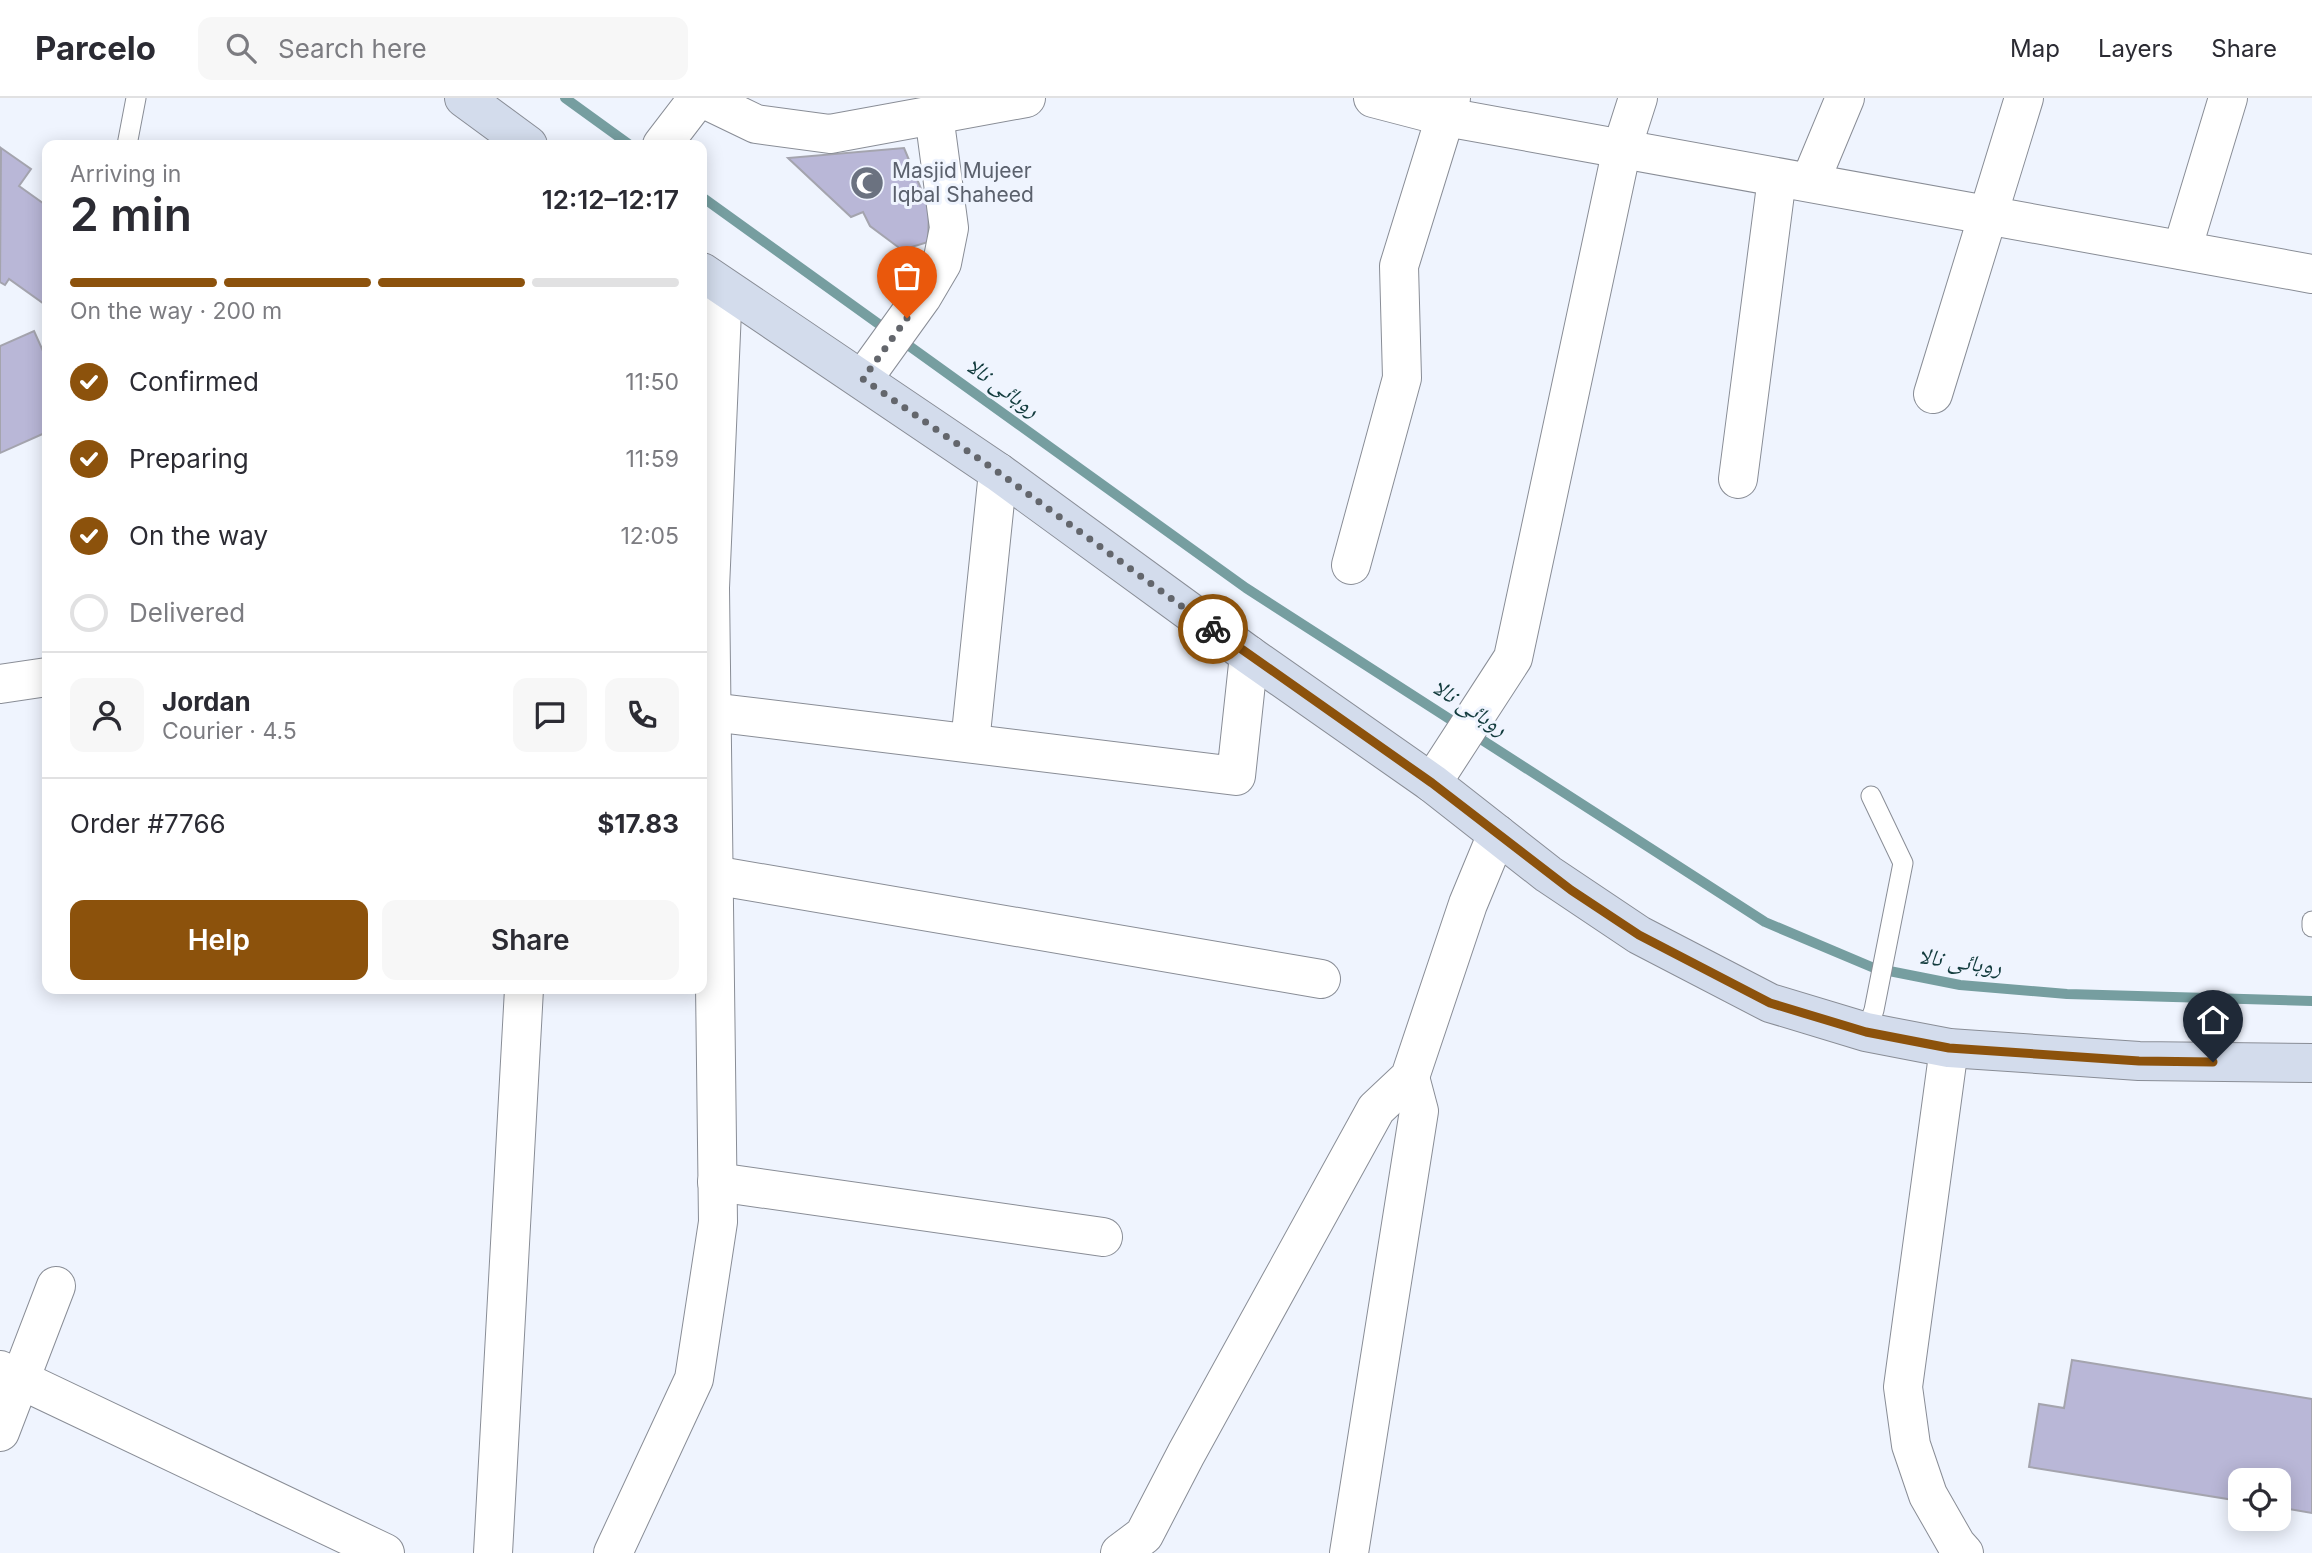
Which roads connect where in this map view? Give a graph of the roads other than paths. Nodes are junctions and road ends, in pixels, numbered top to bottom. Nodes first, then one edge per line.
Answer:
1 (136, 98) edge
2 (464, 98) edge
3 (1026, 98) edge
4 (1373, 98) edge
5 (1638, 98) edge
6 (1845, 98) edge
7 (2024, 98) edge
8 (2228, 98) edge
9 (697, 101) edge
10 (1449, 107) edge
11 (934, 116) junction
12 (128, 140) edge
13 (521, 140) edge
14 (666, 140) edge
15 (1622, 148) junction
16 (1793, 180) junction
17 (1989, 215) junction
18 (2182, 250) junction
19 (2312, 274) edge
20 (712, 279) edge
21 (870, 370) junction
22 (1933, 394) dead end
23 (998, 472) junction
24 (1738, 479) dead end
25 (707, 537) edge
26 (1351, 565) dead end
27 (707, 614) edge
28 (1249, 655) junction
29 (42, 678) edge
30 (0, 684) edge
31 (711, 712) junction
32 (970, 743) junction
33 (1440, 771) junction
34 (1871, 796) dead end
35 (1497, 835) junction
36 (713, 875) junction
37 (2312, 921) edge
38 (2312, 927) edge
39 (1321, 979) dead end
40 (524, 994) edge
41 (1870, 1021) junction
42 (1949, 1048) junction
43 (2312, 1063) edge
44 (1410, 1077) junction
45 (717, 1182) junction
46 (1103, 1237) dead end
47 (55, 1286) dead end
48 (10, 1375) edge
49 (0, 1432) edge
50 (1140, 1547) edge
51 (385, 1553) edge
52 (493, 1553) edge
53 (613, 1553) edge
54 (1349, 1553) edge
55 (1964, 1553) edge

1 - 12 lane
2 - 13 street
3 - 11 street
4 - 10 street
5 - 15 street
6 - 16 street
7 - 17 street
8 - 18 street
9 - 11 street
9 - 14 street
10 - 15 street
10 - 26 street
11 - 21 street
15 - 16 street
15 - 33 street
16 - 17 street
16 - 24 street
17 - 18 street
17 - 22 street
18 - 19 street
20 - 21 street
20 - 25 street
21 - 23 street
23 - 28 street
23 - 32 street
27 - 31 street
28 - 32 street
28 - 33 street
29 - 30 street
31 - 32 street
31 - 36 street
33 - 35 street
34 - 41 lane
35 - 41 street
35 - 44 street
36 - 39 street
36 - 45 street
37 - 38 lane
40 - 52 street
41 - 42 street
42 - 43 street
42 - 55 street
44 - 50 street
44 - 54 street
45 - 46 street
45 - 53 street
47 - 48 street
48 - 49 street
48 - 51 street

